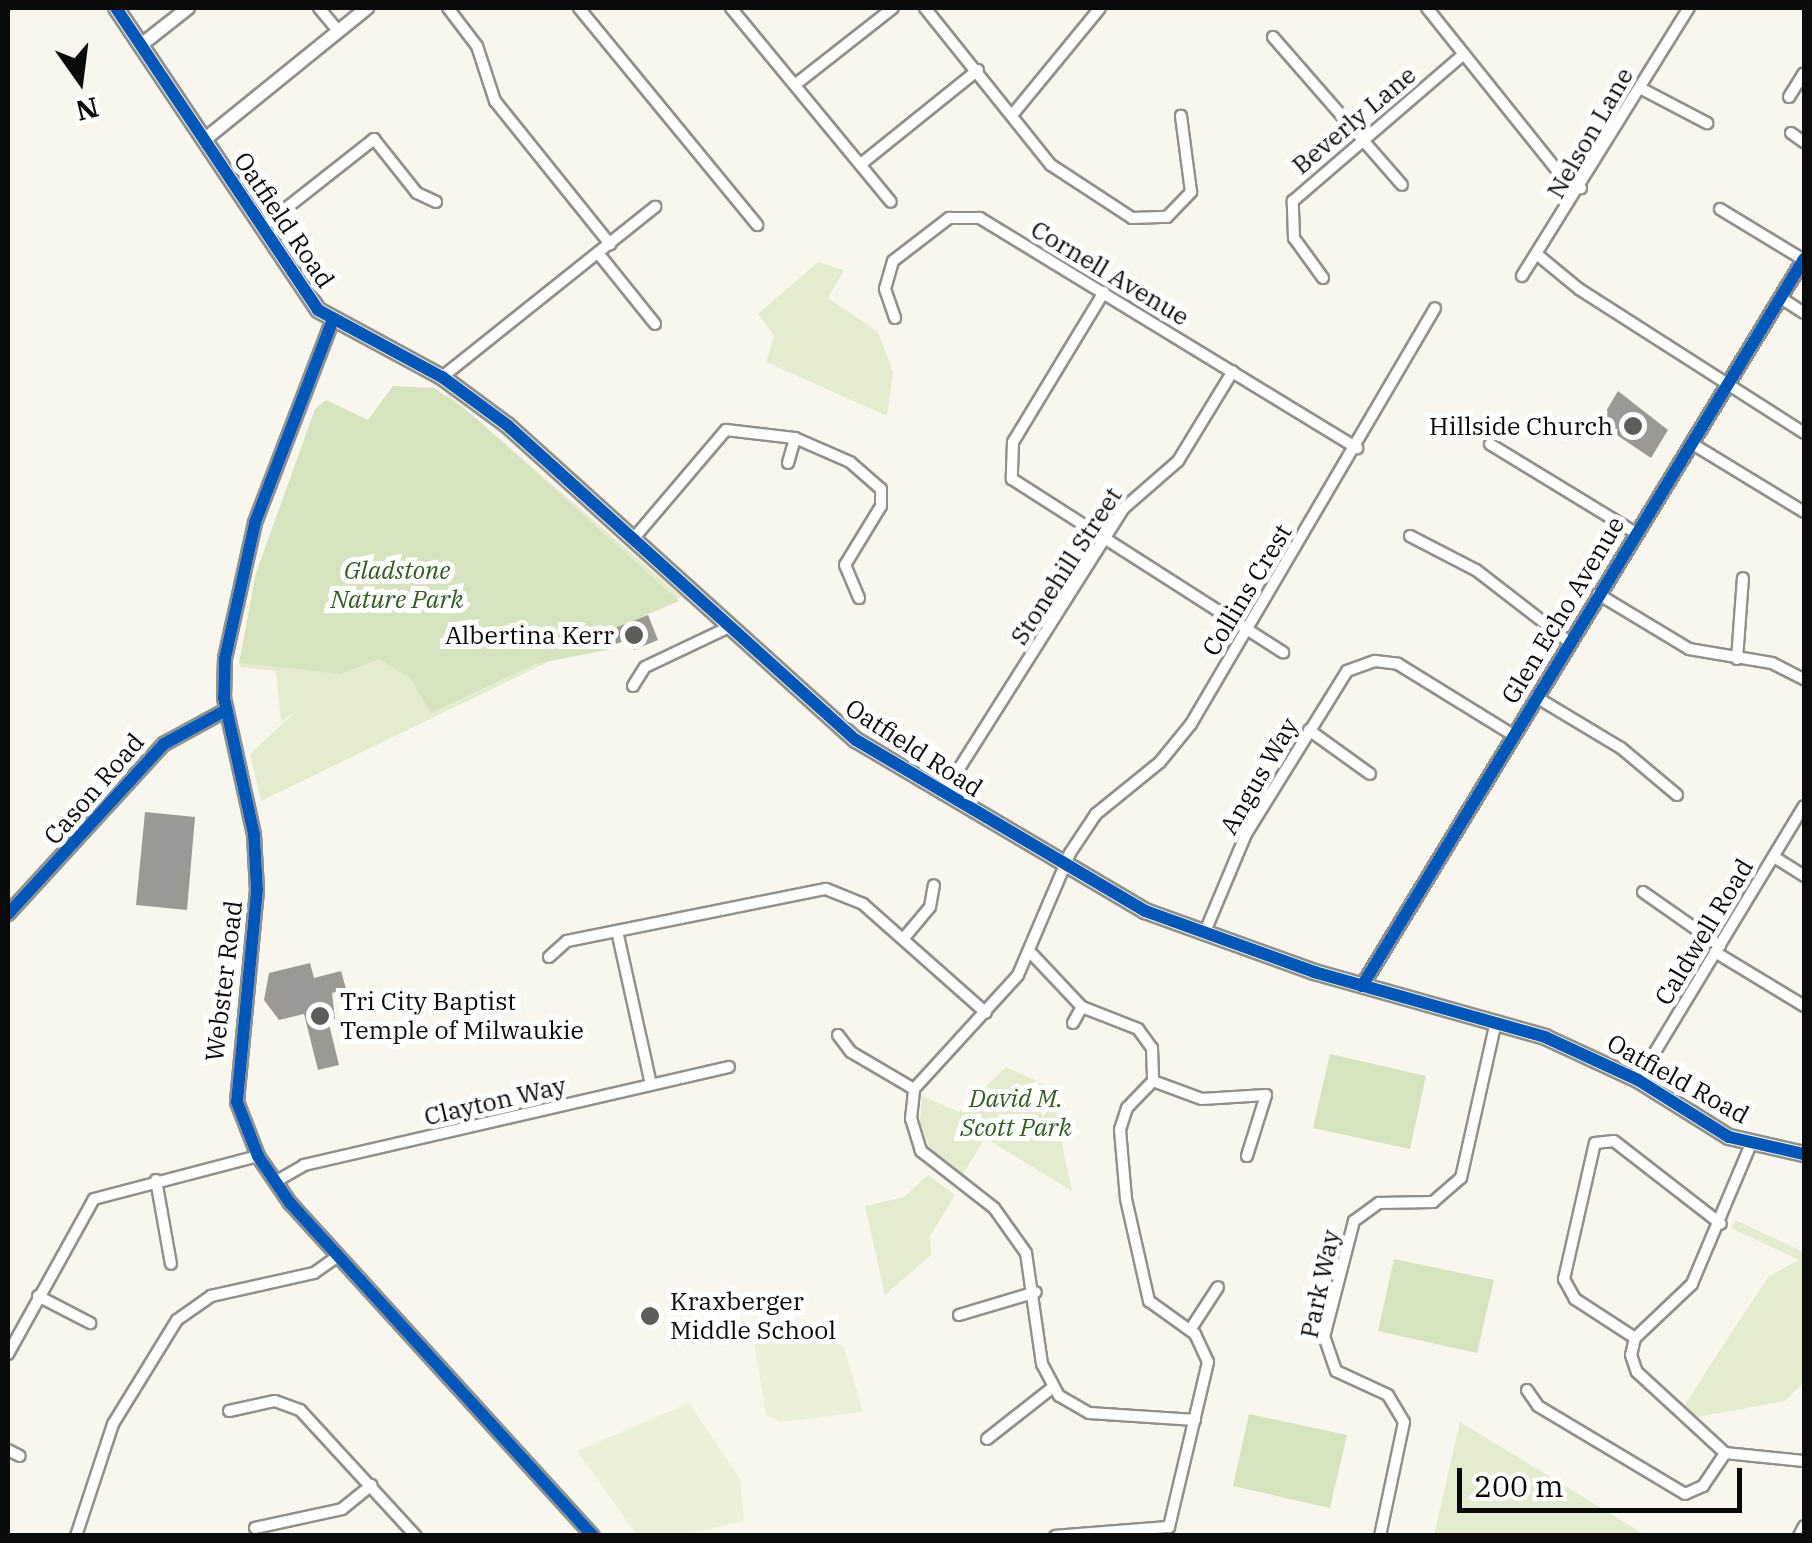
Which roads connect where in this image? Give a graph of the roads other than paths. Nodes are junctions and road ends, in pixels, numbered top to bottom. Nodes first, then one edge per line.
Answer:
1 (116, 8) edge
2 (188, 8) edge
3 (319, 8) edge
4 (367, 8) edge
5 (448, 8) edge
6 (579, 8) edge
7 (731, 8) edge
8 (894, 8) edge
9 (925, 8) edge
10 (1100, 8) edge
11 (1427, 8) edge
12 (1689, 8) edge
13 (338, 32) junction
14 (1273, 37) dead end
15 (141, 45) junction
16 (1464, 54) junction
17 (978, 70) junction
18 (1804, 73) edge
19 (796, 84) junction
20 (1640, 88) junction
21 (1790, 97) dead end
22 (1013, 114) junction
23 (1182, 116) dead end
24 (1707, 122) dead end
25 (1791, 133) dead end
26 (1360, 139) junction
27 (204, 140) junction
28 (1804, 142) edge
29 (860, 164) junction
30 (1402, 185) dead end
31 (1581, 188) junction
32 (436, 202) dead end
33 (892, 202) dead end
34 (655, 208) dead end
35 (1720, 209) dead end
36 (756, 225) dead end
37 (261, 228) junction
38 (610, 244) junction
39 (598, 253) junction
40 (1540, 256) junction
41 (1804, 260) edge
42 (1522, 276) dead end
43 (1323, 278) dead end
44 (1104, 292) junction
45 (1781, 298) junction
46 (1434, 308) dead end
47 (1804, 313) edge
48 (895, 318) dead end
49 (332, 322) junction
50 (655, 324) dead end
51 (1233, 371) junction
52 (442, 378) junction
53 (1726, 385) junction
54 (1804, 433) edge
55 (795, 438) junction
56 (1691, 443) junction
57 (1490, 444) dead end
58 (1358, 448) junction
59 (788, 464) dead end
60 (1804, 512) edge
61 (1636, 533) junction
62 (1410, 536) dead end
63 (634, 538) junction
64 (1104, 541) junction
65 (1743, 578) dead end
66 (1598, 594) junction
67 (859, 598) dead end
68 (727, 628) junction
69 (1246, 629) junction
70 (1570, 642) junction
71 (1283, 652) dead end
72 (1737, 659) junction
73 (1804, 679) edge
74 (633, 686) dead end
75 (1536, 697) junction
76 (226, 710) junction
77 (1309, 730) junction
78 (1513, 735) junction
79 (1370, 774) dead end
80 (943, 794) junction
81 (1676, 795) dead end
82 (1804, 806) edge
83 (1774, 857) junction
84 (1064, 868) junction
85 (1804, 876) edge
86 (934, 884) dead end
87 (1643, 892) dead end
88 (8, 914) edge
89 (617, 931) junction
90 (1204, 934) junction
91 (904, 938) junction
92 (1718, 949) junction
93 (1032, 954) junction
94 (549, 956) dead end
95 (1362, 986) junction
96 (1804, 1006) edge
97 (1082, 1007) junction
98 (986, 1013) junction
99 (1496, 1021) junction
100 (1073, 1023) dead end
101 (838, 1035) dead end
102 (729, 1067) dead end
103 (1638, 1080) junction
104 (1153, 1081) junction
105 (651, 1084) junction
106 (914, 1089) junction
107 (1752, 1144) junction
108 (1804, 1154) edge
109 (258, 1156) junction
110 (1246, 1156) dead end
111 (156, 1180) junction
112 (275, 1182) junction
113 (1721, 1224) junction
114 (337, 1257) junction
115 (171, 1264) dead end
116 (1218, 1286) dead end
117 (1036, 1292) junction
118 (38, 1296) junction
119 (959, 1316) dead end
120 (90, 1323) dead end
121 (1190, 1330) junction
122 (1635, 1338) junction
123 (8, 1354) edge
124 (1052, 1388) junction
125 (1526, 1390) dead end
126 (229, 1411) dead end
127 (1195, 1420) junction
128 (987, 1439) dead end
129 (8, 1450) edge
130 (1725, 1453) junction
131 (20, 1456) dead end
132 (1804, 1461) edge
133 (372, 1485) junction
134 (1804, 1526) edge
135 (255, 1528) dead end
136 (76, 1536) edge
137 (416, 1536) edge
138 (593, 1536) edge
139 (1054, 1536) edge
140 (1380, 1536) edge
141 (1799, 1536) edge

1 - 15 main road, Oatfield Road
2 - 15 street
3 - 13 street
4 - 13 street
5 - 38 street
6 - 36 street
7 - 19 street
8 - 19 street
9 - 17 street
10 - 22 street
11 - 16 street
12 - 20 street, Nelson Lane
13 - 27 street
14 - 26 street
15 - 27 main road, Oatfield Road
16 - 26 street, Beverly Lane
16 - 31 street
17 - 22 street
17 - 29 street
18 - 21 street
19 - 29 street
20 - 24 street
20 - 31 street, Nelson Lane
22 - 23 street
25 - 28 street
26 - 30 street
26 - 43 street, Beverly Lane
27 - 37 main road, Oatfield Road
29 - 33 street
31 - 40 street, Nelson Lane
32 - 37 street
34 - 38 street
35 - 41 street
37 - 49 main road, Oatfield Road
38 - 39 street
39 - 50 street
39 - 52 street
40 - 42 street, Nelson Lane
40 - 53 street
41 - 45 street, Glen Echo Avenue
44 - 48 street, Cornell Avenue
44 - 51 street, Cornell Avenue
44 - 64 street
45 - 47 street
45 - 53 street, Glen Echo Avenue
46 - 58 street, Collins Crest
49 - 52 main road, Oatfield Road
49 - 76 street, Webster Road
51 - 58 street, Cornell Avenue
51 - 64 street, Stonehill Street
52 - 63 main road, Oatfield Road
53 - 54 street
53 - 56 street, Glen Echo Avenue
55 - 59 street
55 - 63 street
55 - 67 street
56 - 60 street
56 - 61 street, Glen Echo Avenue
57 - 61 street
58 - 69 street, Collins Crest
61 - 66 street, Glen Echo Avenue
62 - 70 street
63 - 68 main road, Oatfield Road
64 - 69 street
64 - 80 street, Stonehill Street
65 - 72 street
66 - 70 street, Glen Echo Avenue
66 - 72 street
68 - 74 street
68 - 80 main road, Oatfield Road
69 - 71 street
69 - 84 street, Collins Crest
70 - 75 street, Glen Echo Avenue
72 - 73 street
75 - 78 street, Glen Echo Avenue
75 - 81 street
76 - 88 street, Cason Road
76 - 109 street, Webster Road
77 - 78 street, Angus Way
77 - 79 street
77 - 90 street, Angus Way
78 - 95 street, Glen Echo Avenue
80 - 84 main road, Oatfield Road
82 - 83 street, Caldwell Road
83 - 85 street
83 - 92 street, Caldwell Road
84 - 90 main road, Oatfield Road
84 - 93 street, Collins Crest
86 - 91 street
87 - 92 street
89 - 91 street
89 - 94 street
89 - 105 street
90 - 95 main road, Oatfield Road
91 - 98 street
92 - 96 street
92 - 103 street, Caldwell Road
93 - 97 street
93 - 98 street, Collins Crest
95 - 99 main road, Oatfield Road
97 - 100 street
97 - 104 street
98 - 106 street, Collins Crest
99 - 103 main road, Oatfield Road
99 - 140 street, Park Way
101 - 106 street
102 - 105 street, Clayton Way
103 - 107 main road, Oatfield Road
104 - 110 street
104 - 121 street
105 - 112 street, Clayton Way
106 - 117 street
107 - 108 main road, Oatfield Road
107 - 113 street
109 - 111 street
109 - 112 street, Webster Road
111 - 115 street
111 - 118 street
112 - 114 street, Webster Road
113 - 122 street
113 - 122 street
114 - 136 street
114 - 138 street, Webster Road
116 - 121 street
117 - 119 street
117 - 124 street
118 - 120 street
118 - 123 street
121 - 127 street
122 - 130 street
124 - 127 street
124 - 128 street
125 - 130 street
126 - 133 street
127 - 139 street
129 - 131 street
130 - 132 street
133 - 135 street
133 - 137 street
134 - 141 street

